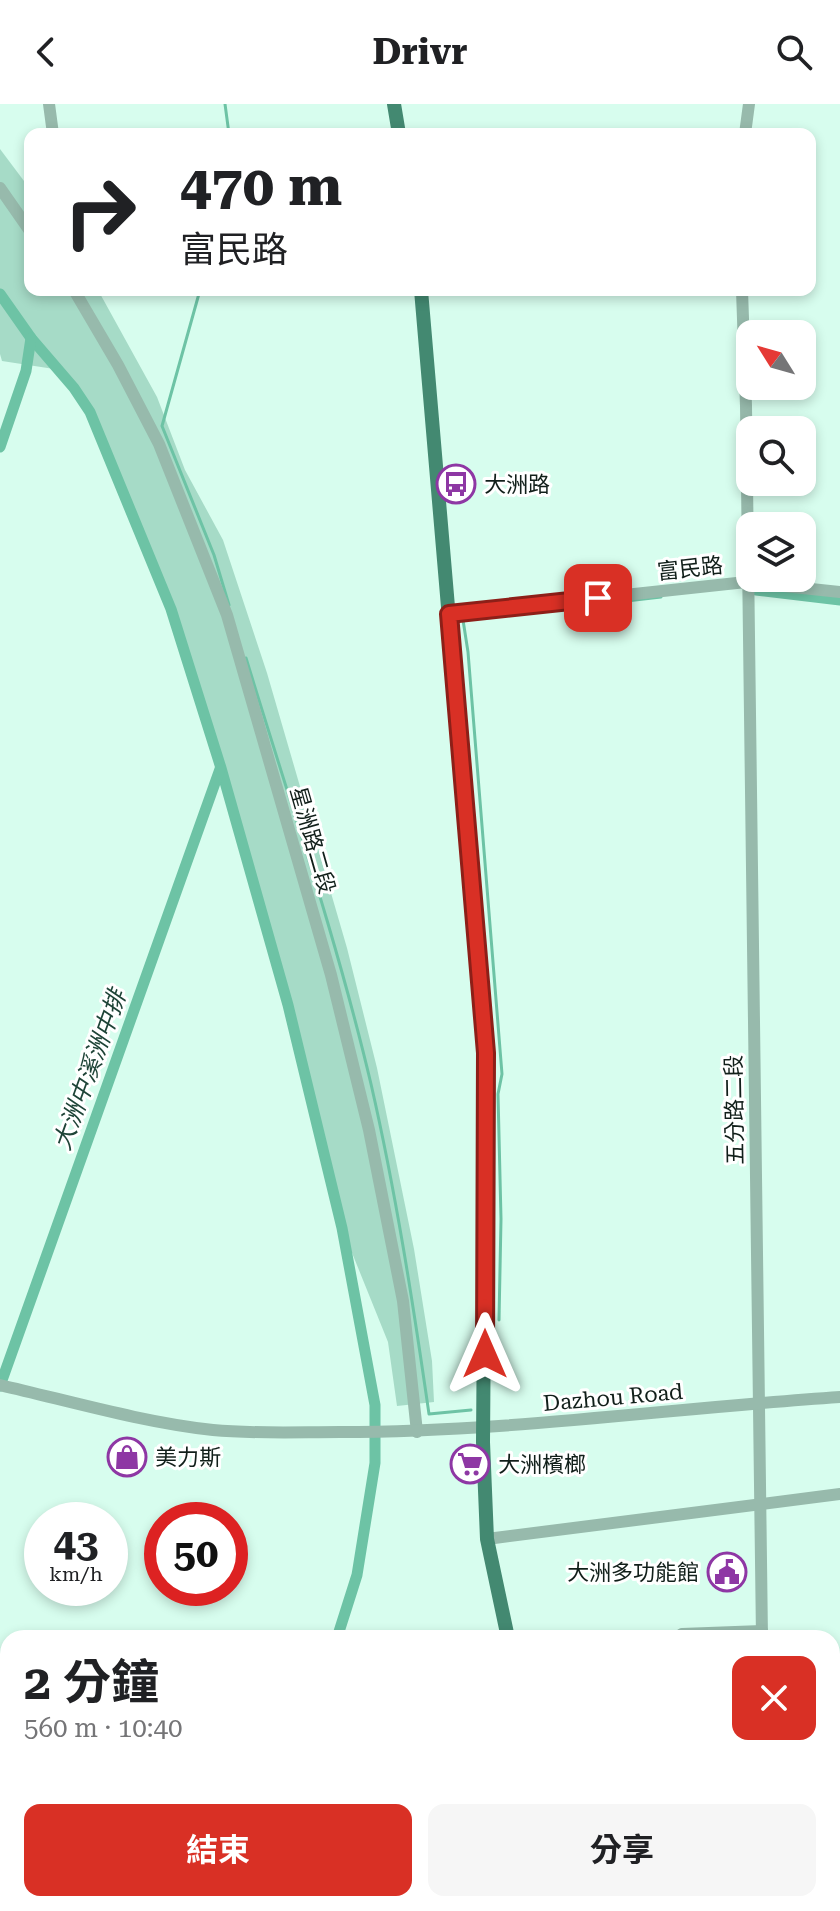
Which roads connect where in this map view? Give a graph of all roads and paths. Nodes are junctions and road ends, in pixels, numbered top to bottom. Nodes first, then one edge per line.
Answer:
1 (49, 104) edge
2 (394, 104) edge
3 (749, 104) edge
4 (52, 128) edge
5 (398, 128) edge
6 (746, 128) edge
7 (0, 188) edge
8 (24, 222) edge
9 (78, 296) edge
10 (422, 296) edge
11 (742, 296) edge
12 (745, 512) edge
13 (736, 583) edge
14 (816, 589) edge
15 (746, 592) edge
16 (840, 592) edge
17 (449, 614) junction
18 (0, 1385) edge
19 (840, 1397) edge
20 (760, 1404) junction
21 (484, 1429) junction
22 (417, 1432) junction
23 (840, 1494) edge
24 (760, 1506) junction
25 (487, 1539) junction
26 (506, 1630) edge
27 (762, 1630) edge

1 - 4 street
2 - 5 main road
3 - 6 street
7 - 8 street
9 - 22 street, 星洲路二段
10 - 17 main road
11 - 12 street, 五分路二段
13 - 17 street, 富民路
14 - 16 street, 富民路
15 - 20 street, 五分路二段
17 - 21 main road
18 - 22 street, Dazhou Road
19 - 20 street, Dazhou Road
20 - 21 street, Dazhou Road
20 - 24 street, 五分路二段
21 - 22 street, Dazhou Road
21 - 25 main road
23 - 24 street
24 - 25 street
24 - 27 street, 五分路二段
25 - 26 main road

